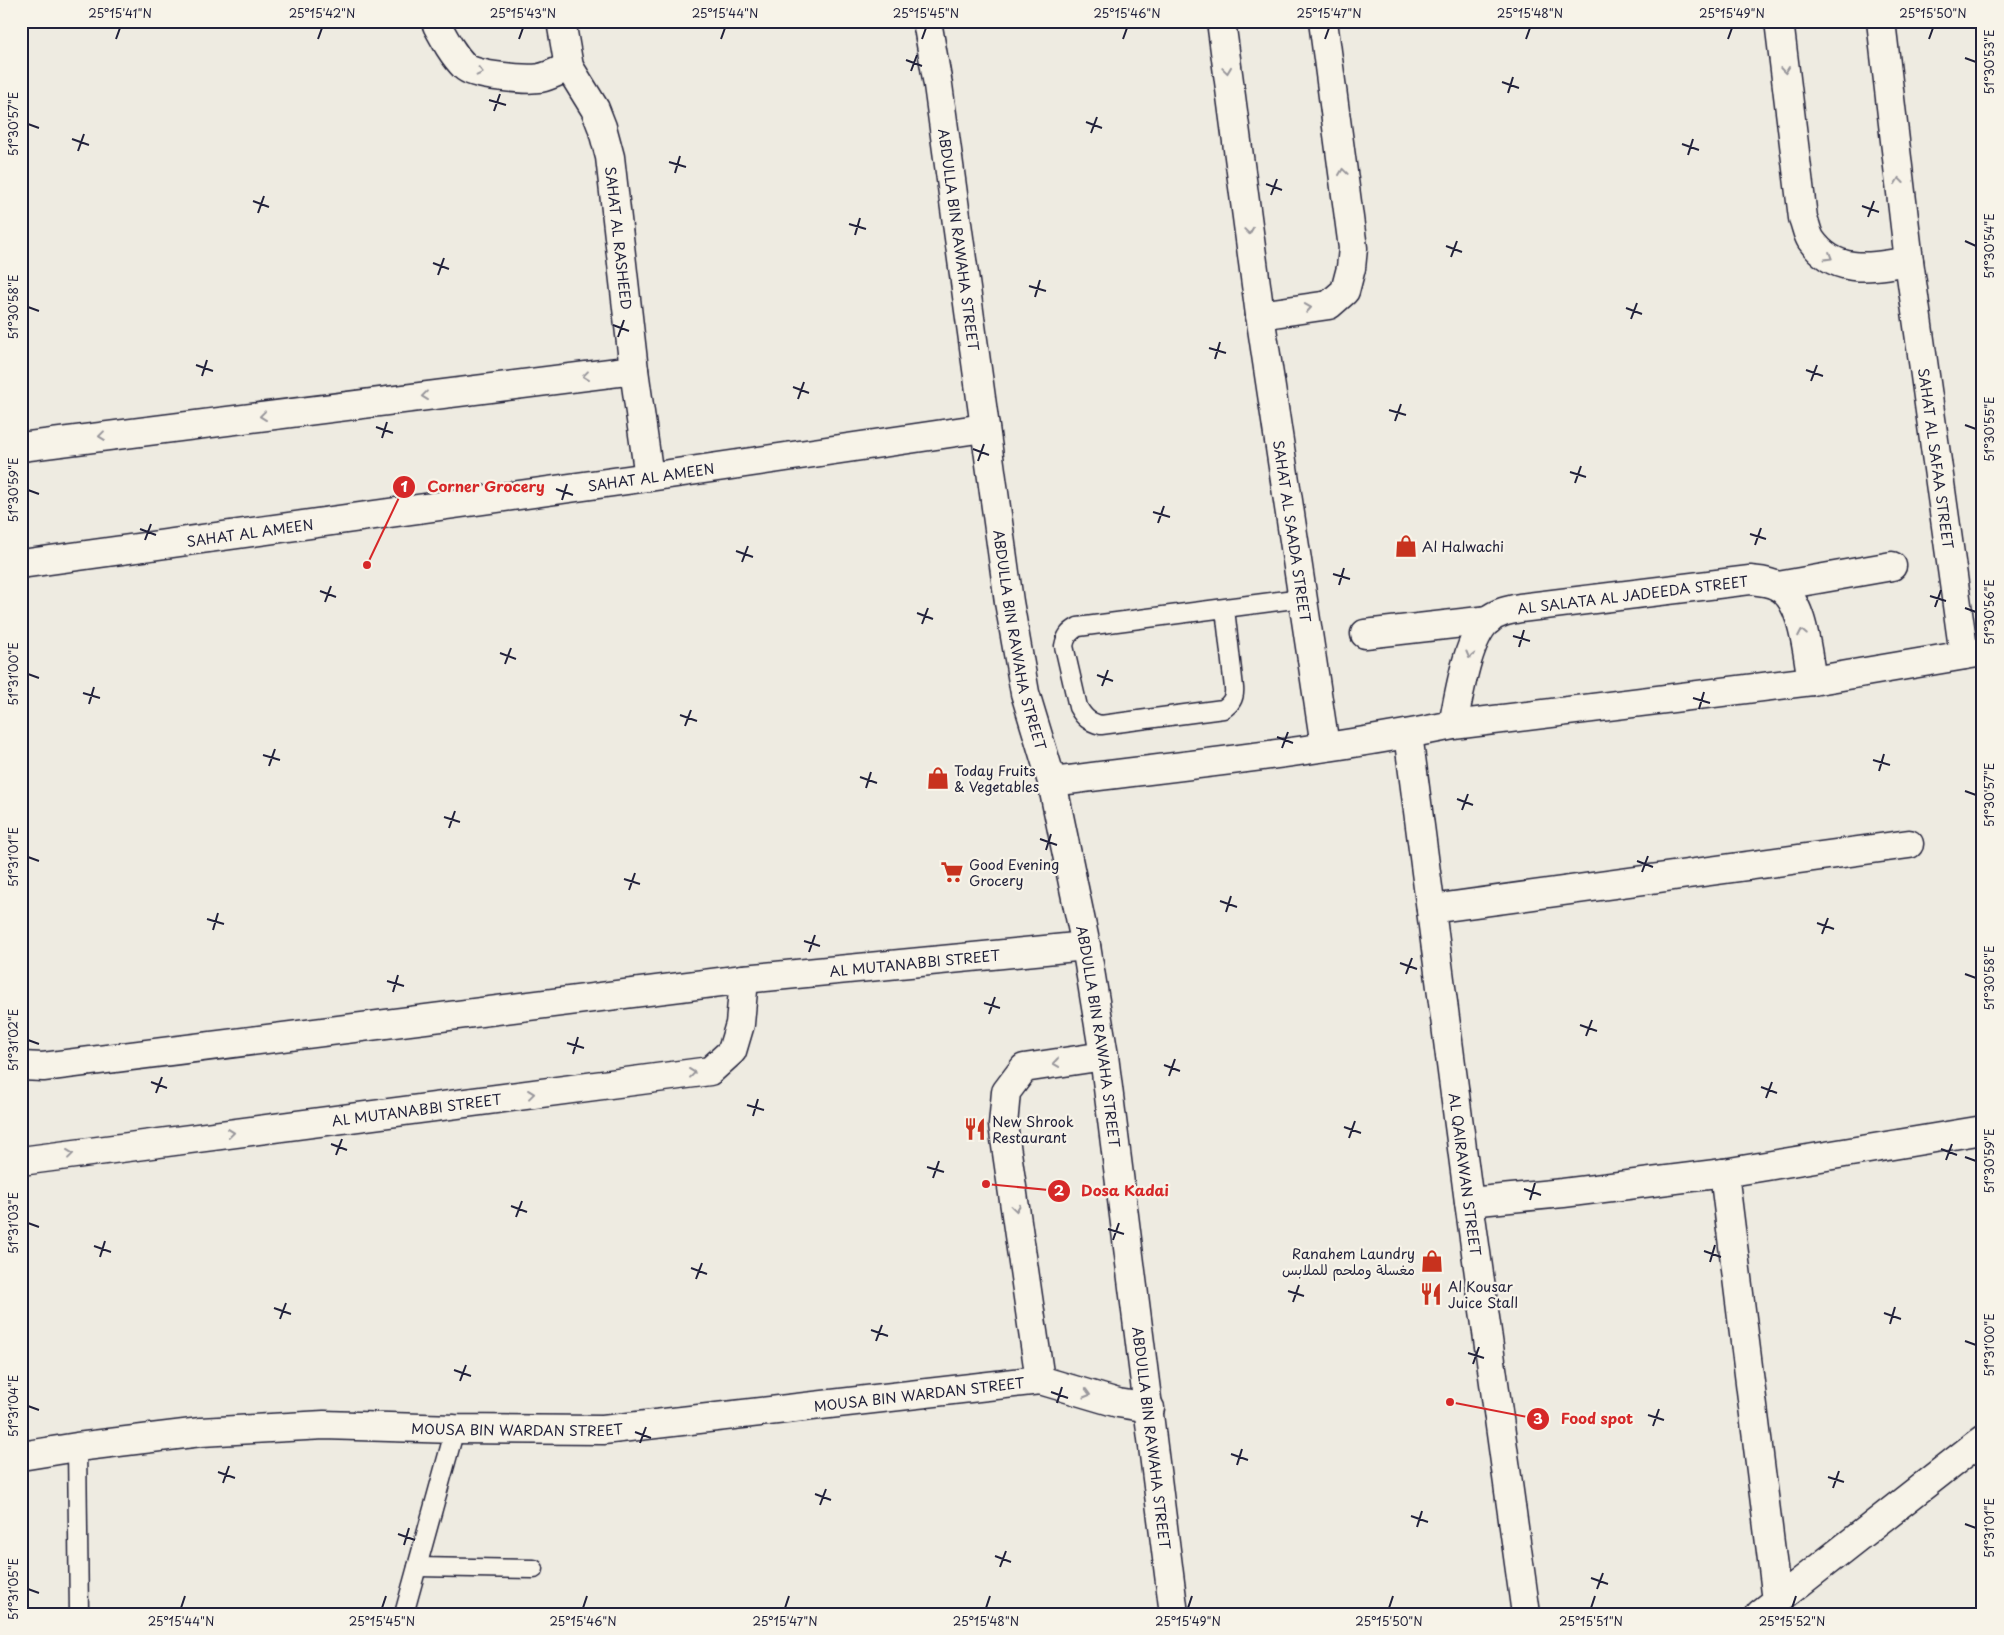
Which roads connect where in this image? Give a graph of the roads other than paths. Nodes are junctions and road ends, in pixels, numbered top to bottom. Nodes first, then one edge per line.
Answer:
1 (437, 21) edge
2 (561, 21) edge
3 (927, 21) edge
4 (1221, 21) edge
5 (1323, 21) edge
6 (1779, 21) edge
7 (1881, 21) edge
8 (569, 67) junction
9 (1909, 261) junction
10 (1260, 315) junction
11 (634, 370) junction
12 (984, 428) junction
13 (21, 446) edge
14 (649, 477) junction
15 (21, 564) edge
16 (1892, 566) dead end
17 (1778, 586) junction
18 (1302, 598) junction
19 (1225, 609) junction
20 (1489, 620) junction
21 (1365, 634) dead end
22 (1974, 654) edge
23 (1812, 681) junction
24 (1452, 724) junction
25 (1408, 734) junction
26 (1325, 746) junction
27 (1052, 782) junction
28 (1909, 844) dead end
29 (1431, 909) junction
30 (1086, 946) junction
31 (744, 979) junction
32 (1104, 1056) junction
33 (21, 1066) edge
34 (1983, 1130) edge
35 (21, 1161) edge
36 (1724, 1173) junction
37 (1470, 1202) junction
38 (1040, 1380) junction
39 (1150, 1408) junction
40 (455, 1429) junction
41 (1983, 1439) edge
42 (77, 1446) junction
43 (21, 1456) edge
44 (417, 1568) junction
45 (534, 1569) dead end
46 (1768, 1607) edge
47 (79, 1614) edge
48 (404, 1614) edge
49 (1174, 1614) edge
50 (1526, 1614) edge

1 -> 8 street
2 - 8 street, SAHAT AL RASHEED
3 - 12 street, ABDULLA BIN RAWAHA STREET
4 -> 10 street, SAHAT AL SAADA STREET
10 -> 5 street
6 -> 9 street
9 -> 7 street, SAHAT AL SAFAA STREET
8 - 11 street, SAHAT AL RASHEED
9 - 22 street, SAHAT AL SAFAA STREET
10 - 18 street, SAHAT AL SAADA STREET
11 -> 13 street
11 - 14 street, SAHAT AL RASHEED
12 - 14 street, SAHAT AL AMEEN
12 - 27 street, ABDULLA BIN RAWAHA STREET
14 - 15 street, SAHAT AL AMEEN
16 - 17 street, AL SALATA AL JADEEDA STREET
17 - 20 street, AL SALATA AL JADEEDA STREET
23 -> 17 street
18 - 19 lane
18 - 26 street, SAHAT AL SAADA STREET
19 - 19 lane
20 - 21 street, AL SALATA AL JADEEDA STREET
20 -> 24 street, AL SALATA AL JADEEDA STREET
22 - 23 street
23 - 24 street
24 - 25 street
25 - 26 street
25 - 29 street, AL QAIRAWAN STREET
26 - 27 street
27 - 30 street, ABDULLA BIN RAWAHA STREET
28 - 29 street
29 - 37 street, AL QAIRAWAN STREET
30 - 31 street, AL MUTANABBI STREET
30 - 32 street, ABDULLA BIN RAWAHA STREET
31 - 33 street, AL MUTANABBI STREET
35 -> 31 street, AL MUTANABBI STREET
32 -> 38 street, MOUSA BIN WARDAN STREET
32 - 39 street, ABDULLA BIN RAWAHA STREET
34 - 36 street
36 - 37 street
36 - 46 street
37 - 50 street, AL QAIRAWAN STREET
38 -> 39 street, MOUSA BIN WARDAN STREET
38 - 40 street, MOUSA BIN WARDAN STREET
39 - 49 street, ABDULLA BIN RAWAHA STREET
40 - 42 street, MOUSA BIN WARDAN STREET
40 - 44 lane
41 - 46 street
42 - 43 street, MOUSA BIN WARDAN STREET
42 - 47 lane
44 - 45 lane
44 - 48 lane

